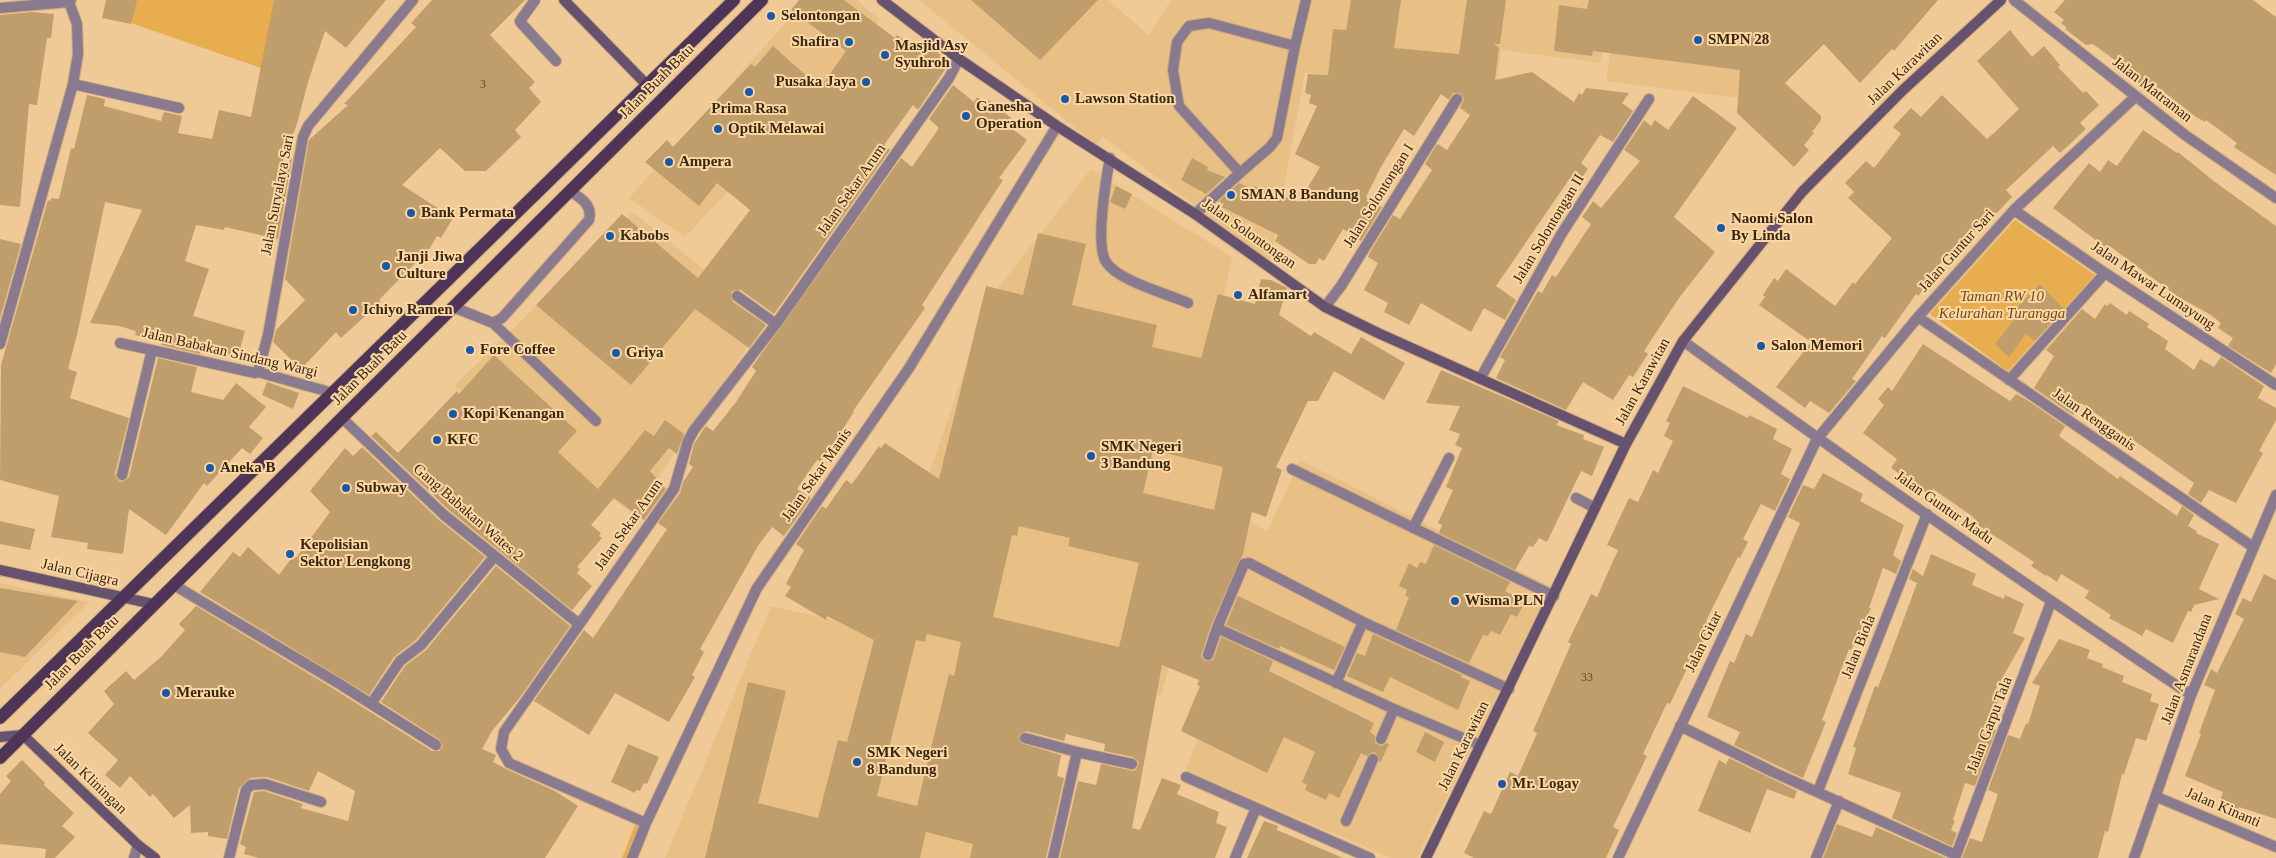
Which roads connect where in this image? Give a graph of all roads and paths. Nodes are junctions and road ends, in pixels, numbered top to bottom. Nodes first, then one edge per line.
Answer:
1 (413, 0) edge
2 (535, 0) edge
3 (564, 0) edge
4 (734, 0) edge
5 (762, 0) edge
6 (882, 0) edge
7 (1306, 0) edge
8 (2001, 0) edge
9 (2014, 0) edge
10 (70, 1) edge
11 (0, 8) edge
12 (1294, 46) junction
13 (959, 59) junction
14 (556, 61) dead end
15 (74, 84) junction
16 (647, 85) junction
17 (2135, 96) junction
18 (1457, 99) dead end
19 (1649, 99) dead end
20 (179, 108) dead end
21 (1057, 126) junction
22 (1110, 158) junction
23 (1240, 173) junction
24 (570, 191) junction
25 (2276, 198) edge
26 (2014, 210) junction
27 (1195, 214) junction
28 (2105, 274) junction
29 (737, 296) dead end
30 (1188, 303) dead end
31 (453, 307) junction
32 (1325, 307) junction
33 (1918, 317) junction
34 (493, 323) junction
35 (776, 324) junction
36 (1683, 341) junction
37 (120, 343) dead end
38 (0, 344) edge
39 (152, 350) junction
40 (258, 372) junction
41 (1480, 379) junction
42 (2009, 380) junction
43 (2276, 385) edge
44 (333, 393) junction
45 (342, 418) junction
46 (596, 421) dead end
47 (1817, 439) junction
48 (1626, 444) junction
49 (1449, 458) dead end
50 (1292, 469) dead end
51 (122, 475) dead end
52 (2276, 495) edge
53 (1576, 498) dead end
54 (1596, 508) junction
55 (1927, 514) junction
56 (1413, 528) junction
57 (2253, 547) junction
58 (494, 557) junction
59 (0, 570) edge
60 (174, 585) junction
61 (1554, 596) junction
62 (123, 598) junction
63 (2051, 602) junction
64 (154, 604) junction
65 (1363, 622) junction
66 (578, 624) junction
67 (1217, 628) junction
68 (1208, 655) dead end
69 (1336, 683) junction
70 (1508, 689) junction
71 (2191, 695) junction
72 (372, 704) junction
73 (1394, 709) junction
74 (0, 718) edge
75 (1680, 726) junction
76 (23, 735) junction
77 (0, 737) edge
78 (1026, 738) dead end
79 (1381, 739) dead end
80 (436, 745) dead end
81 (1480, 745) junction
82 (1077, 752) junction
83 (0, 758) edge
84 (1373, 759) dead end
85 (1132, 764) dead end
86 (1186, 777) dead end
87 (1818, 792) junction
88 (2157, 797) junction
89 (1839, 801) junction
90 (321, 802) dead end
91 (1256, 808) junction
92 (1346, 821) dead end
93 (646, 823) junction
94 (138, 845) junction
95 (2276, 847) edge
96 (1955, 856) edge
97 (1622, 857) edge
98 (134, 858) edge
99 (155, 858) edge
100 (229, 858) edge
101 (632, 858) edge
102 (1053, 858) edge
103 (1235, 858) edge
104 (1370, 858) edge
105 (1426, 858) edge
106 (1816, 858) edge
107 (2134, 858) edge

1 - 40 street, Jalan Suryalaya Sari
2 - 14 street
3 - 16 street
4 - 16 main road, Jalan Buah Batu
5 - 24 main road, Jalan Buah Batu
6 - 13 street, Jalan Solontongan
7 - 12 street
8 - 36 street, Jalan Karawitan
9 - 17 street, Jalan Matraman
10 - 11 street
10 - 15 street
12 - 23 street
12 - 23 street
13 - 21 street, Jalan Solontongan
13 - 35 street, Jalan Sekar Arum
15 - 20 street
15 - 38 street
16 - 44 main road, Jalan Buah Batu
17 - 25 street, Jalan Matraman
17 - 26 street, Jalan Guntur Sari
18 - 32 street, Jalan Solontongan I
19 - 41 street, Jalan Solontongan II
21 - 22 street, Jalan Solontongan
21 - 93 street, Jalan Sekar Manis
22 - 27 street, Jalan Solontongan
22 - 30 street
23 - 27 street
24 - 31 main road, Jalan Buah Batu
24 - 34 street
26 - 28 street, Jalan Mawar Lumayung
26 - 33 street, Jalan Guntur Sari
27 - 32 street, Jalan Solontongan
28 - 42 street
28 - 43 street, Jalan Mawar Lumayung
29 - 35 street
31 - 34 street
31 - 45 main road, Jalan Buah Batu
32 - 41 street, Jalan Solontongan
33 - 42 street, Jalan Rengganis
33 - 47 street, Jalan Guntur Sari
34 - 46 street
35 - 66 street, Jalan Sekar Arum
36 - 47 street, Jalan Guntur Madu
36 - 48 street, Jalan Karawitan
37 - 39 street, Jalan Babakan Sindang Wargi
39 - 40 street, Jalan Babakan Sindang Wargi
39 - 51 street
40 - 44 street, Jalan Babakan Sindang Wargi
41 - 48 street, Jalan Solontongan
42 - 57 street, Jalan Rengganis
44 - 62 main road, Jalan Buah Batu
45 - 58 street, Gang Babakan Wates 2
45 - 60 main road, Jalan Buah Batu
47 - 55 street, Jalan Guntur Madu
47 - 75 street, Jalan Gitar
48 - 54 street, Jalan Karawitan
49 - 56 street
50 - 56 street
52 - 57 street, Jalan Asmarandana
53 - 54 street
54 - 61 street, Jalan Karawitan
55 - 63 street, Jalan Guntur Madu
55 - 87 street, Jalan Biola
56 - 61 street
57 - 71 street, Jalan Asmarandana
58 - 66 street, Gang Babakan Wates 2
58 - 72 street
59 - 62 street, Jalan Cijagra
60 - 64 main road, Jalan Buah Batu
60 - 72 street
61 - 70 street, Jalan Karawitan
62 - 64 street, Jalan Cijagra
62 - 74 main road, Jalan Buah Batu
63 - 71 street, Jalan Guntur Madu
63 - 96 street, Jalan Garpu Tala
64 - 76 main road, Jalan Buah Batu
65 - 67 street
65 - 69 street
65 - 70 street
66 - 93 street, Jalan Sekar Arum
67 - 68 street
67 - 69 street
69 - 73 street
70 - 81 street, Jalan Karawitan
71 - 88 street, Jalan Asmarandana
72 - 80 street
73 - 79 street
73 - 81 street
75 - 87 street
75 - 97 street, Jalan Gitar
76 - 77 street
76 - 83 main road, Jalan Buah Batu
76 - 94 street, Jalan Kliningan
78 - 82 street
81 - 105 street, Jalan Karawitan
82 - 85 street
82 - 102 street
84 - 92 street
86 - 91 street
87 - 89 street
88 - 95 street, Jalan Kinanti
88 - 107 street, Jalan Asmarandana
89 - 96 street
89 - 106 street
90 - 100 street
91 - 103 street
91 - 104 street
93 - 101 street, Jalan Sekar Manis
94 - 98 street
94 - 99 street, Jalan Kliningan

